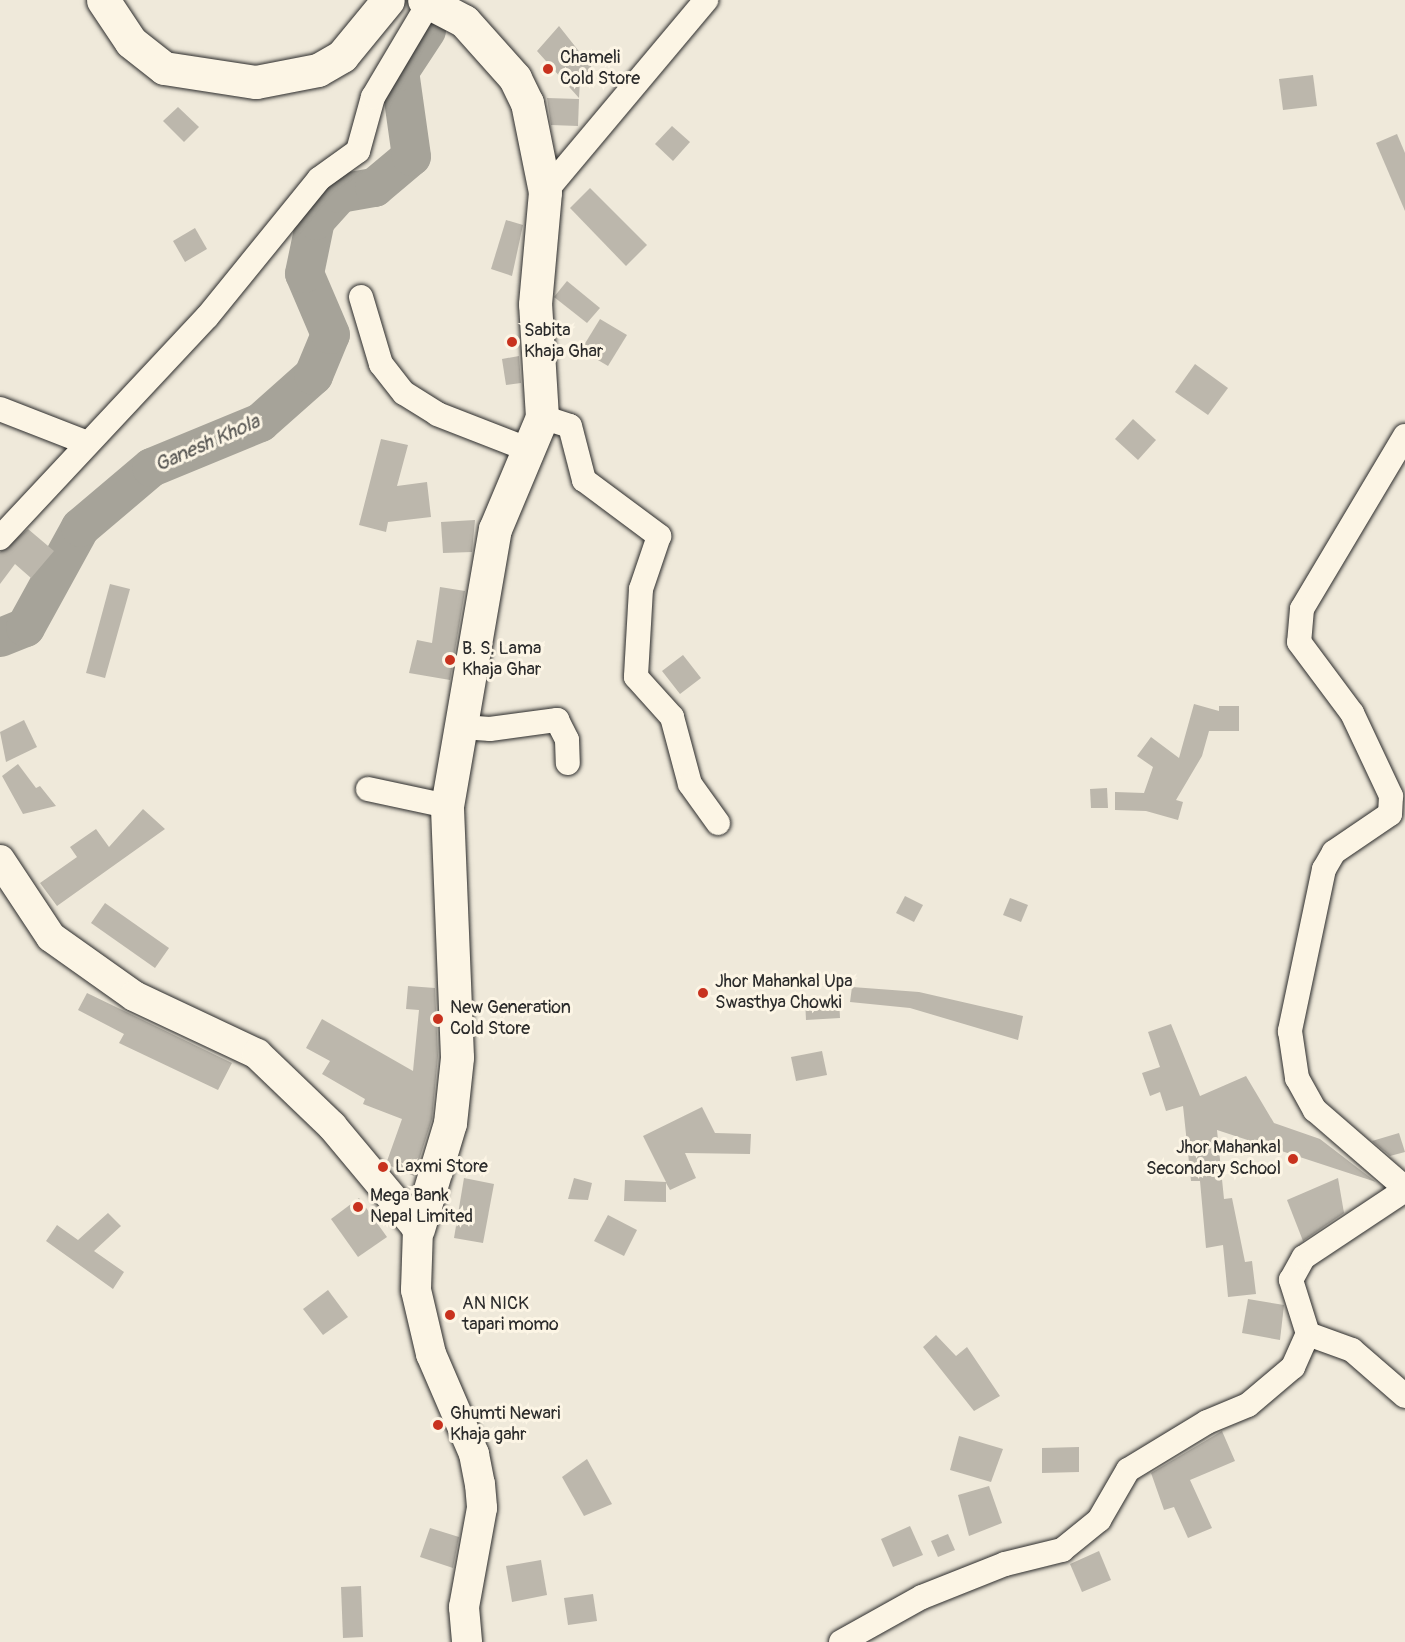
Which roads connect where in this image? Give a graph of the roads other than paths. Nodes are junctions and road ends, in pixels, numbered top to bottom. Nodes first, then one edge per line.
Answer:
1 (103, 0) edge
2 (388, 0) edge
3 (706, 0) edge
4 (434, 4) edge
5 (545, 192) junction
6 (361, 297) dead end
7 (0, 409) edge
8 (542, 417) junction
9 (1405, 436) edge
10 (87, 443) junction
11 (532, 451) junction
12 (0, 538) edge
13 (462, 727) junction
14 (568, 763) dead end
15 (368, 789) dead end
16 (447, 806) junction
17 (718, 823) dead end
18 (0, 860) edge
19 (1405, 1189) edge
20 (418, 1229) junction
21 (1308, 1334) junction
22 (1405, 1396) edge
23 (467, 1642) edge
24 (841, 1642) edge

1 - 2 main road
3 - 5 street
4 - 5 main road
4 - 10 street
5 - 8 main road
6 - 11 street
7 - 10 street
8 - 11 main road
8 - 17 street
9 - 19 street
10 - 12 street
11 - 13 main road
13 - 14 street
13 - 16 main road
15 - 16 street
16 - 20 main road
18 - 20 street
19 - 21 street
20 - 23 street
21 - 22 street
21 - 24 street

